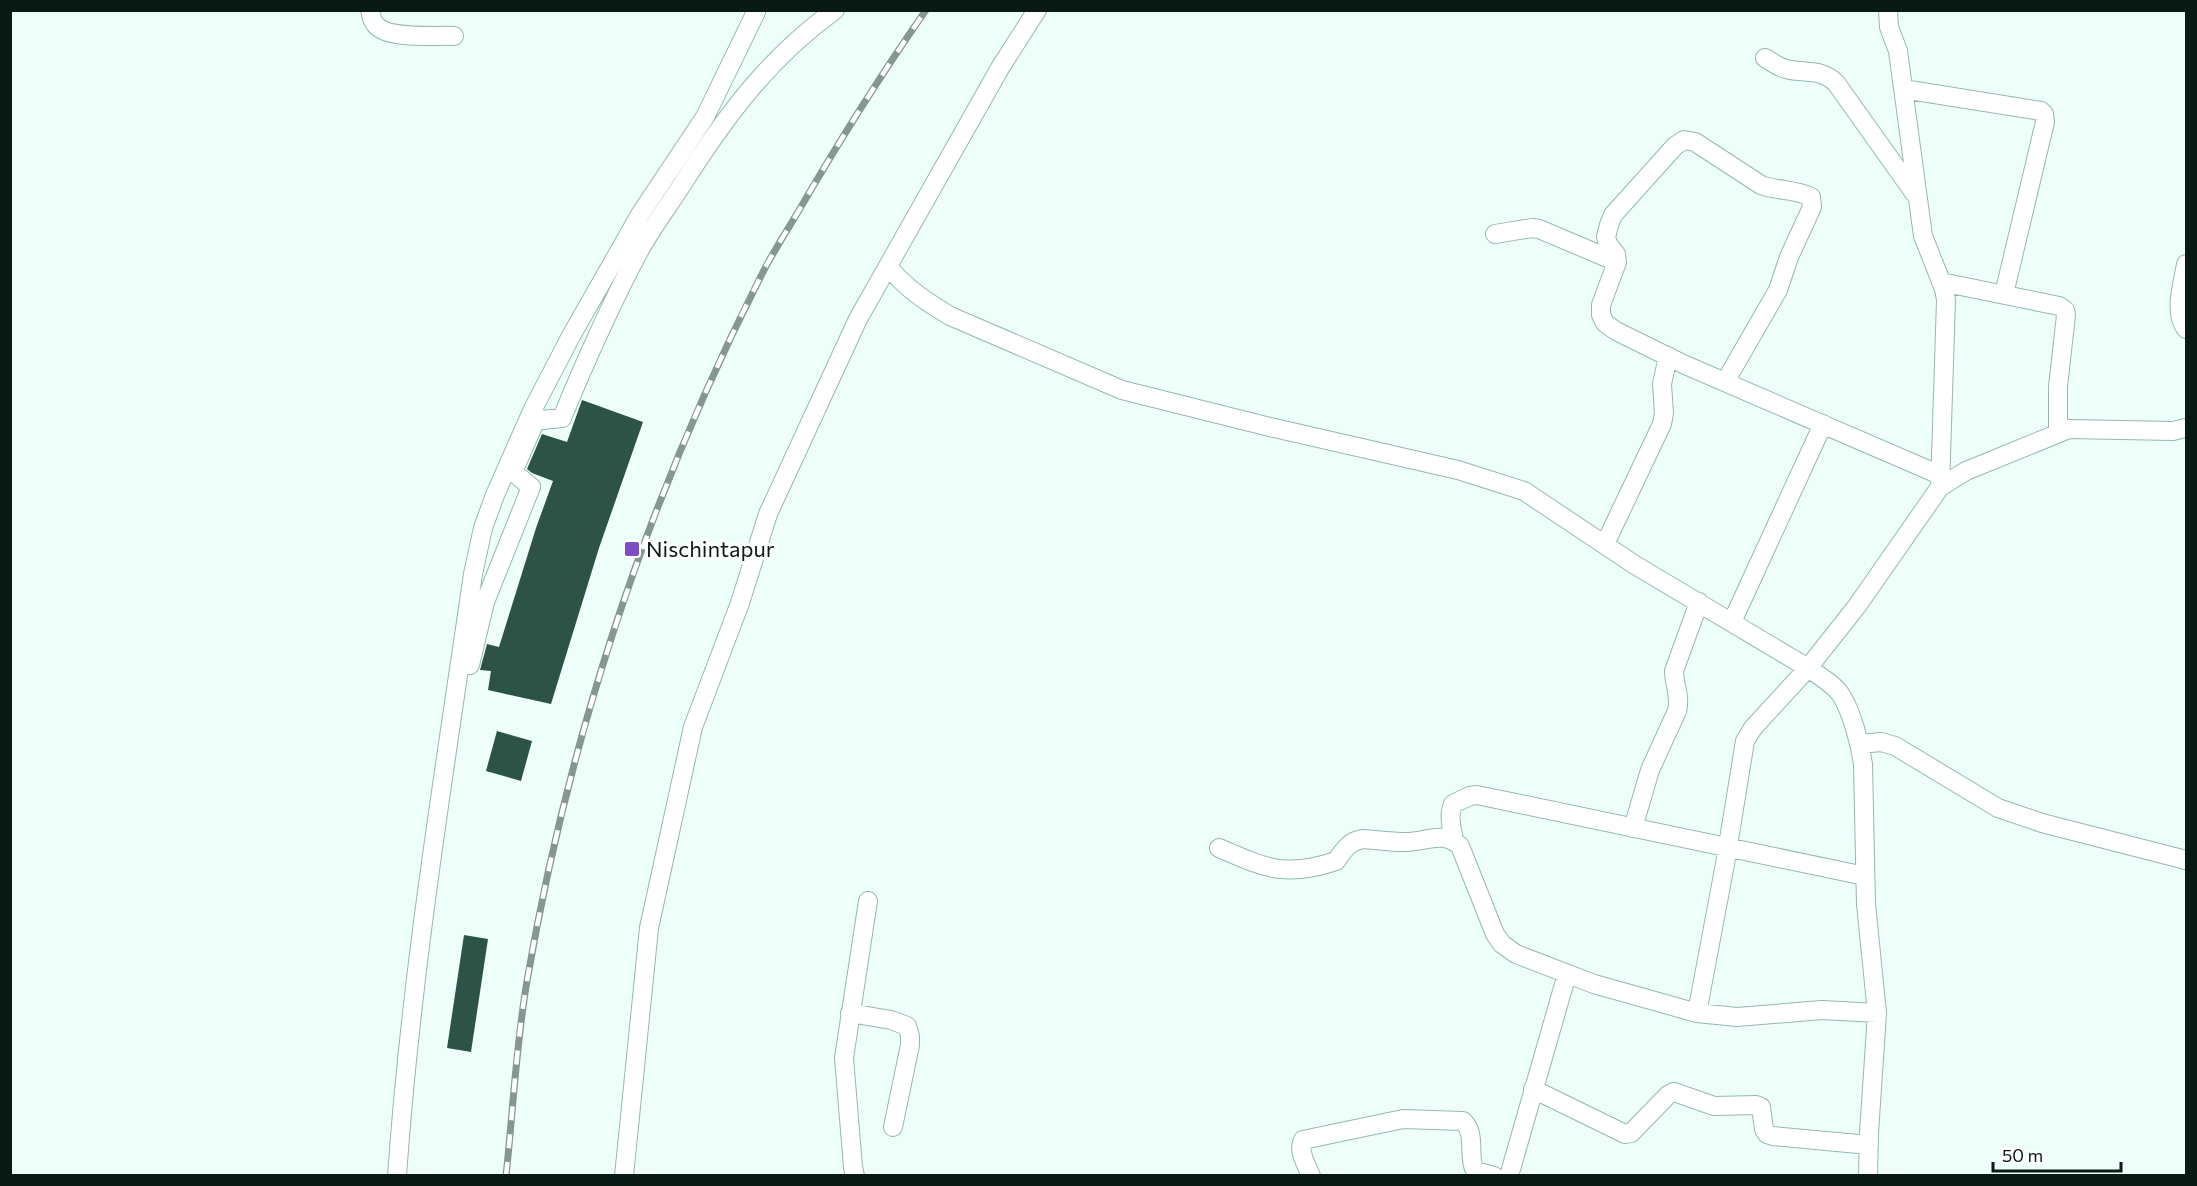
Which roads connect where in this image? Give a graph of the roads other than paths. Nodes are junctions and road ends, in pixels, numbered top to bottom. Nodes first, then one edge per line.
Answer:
1 (370, 10) edge
2 (835, 10) edge
3 (1888, 10) edge
4 (758, 11) edge
5 (1036, 11) edge
6 (454, 36) dead end
7 (1765, 58) dead end
8 (1903, 89) junction
9 (1917, 198) junction
10 (1495, 234) dead end
11 (1617, 262) junction
12 (2187, 264) edge
13 (888, 266) junction
14 (1941, 282) junction
15 (2004, 294) junction
16 (2187, 329) edge
17 (1668, 356) junction
18 (1725, 382) junction
19 (1822, 424) junction
20 (2187, 428) edge
21 (2058, 433) junction
22 (1940, 481) junction
23 (1605, 544) junction
24 (1699, 603) junction
25 (1732, 622) junction
26 (1808, 668) junction
27 (1860, 744) junction
28 (445, 764) junction
29 (1633, 828) junction
30 (1455, 841) junction
31 (1219, 848) dead end
32 (1728, 848) junction
33 (2187, 860) edge
34 (1865, 876) junction
35 (868, 901) dead end
36 (1567, 974) junction
37 (850, 1013) junction
38 (1698, 1013) junction
39 (1877, 1013) junction
40 (1533, 1089) junction
41 (894, 1127) dead end
42 (1869, 1145) junction
43 (397, 1176) edge
44 (624, 1176) edge
45 (855, 1176) edge
46 (1311, 1176) edge
47 (1494, 1176) edge
48 (1509, 1176) edge
49 (1868, 1176) edge

1 - 6 street
2 - 28 street
3 - 8 street
4 - 28 street
5 - 13 street
7 - 9 street
8 - 9 street
8 - 15 street
9 - 14 street
10 - 11 street
11 - 17 street
11 - 18 street
12 - 16 street
13 - 23 street
13 - 44 street
14 - 15 street
14 - 22 street
15 - 21 street
17 - 18 street
17 - 23 street
18 - 19 street
19 - 22 street
19 - 25 street
20 - 21 street
21 - 22 street
22 - 26 street
23 - 24 street
24 - 25 street
24 - 29 street
25 - 26 street
26 - 27 street
26 - 32 street
27 - 33 street
27 - 34 street
28 - 43 street
29 - 30 street
29 - 32 street
30 - 31 street
30 - 36 street
32 - 34 street
32 - 38 street
34 - 39 street
35 - 37 street
36 - 38 street
36 - 40 street
37 - 41 street
37 - 45 street
38 - 39 street
39 - 42 street
40 - 42 street
40 - 48 street
42 - 49 street
46 - 47 street

